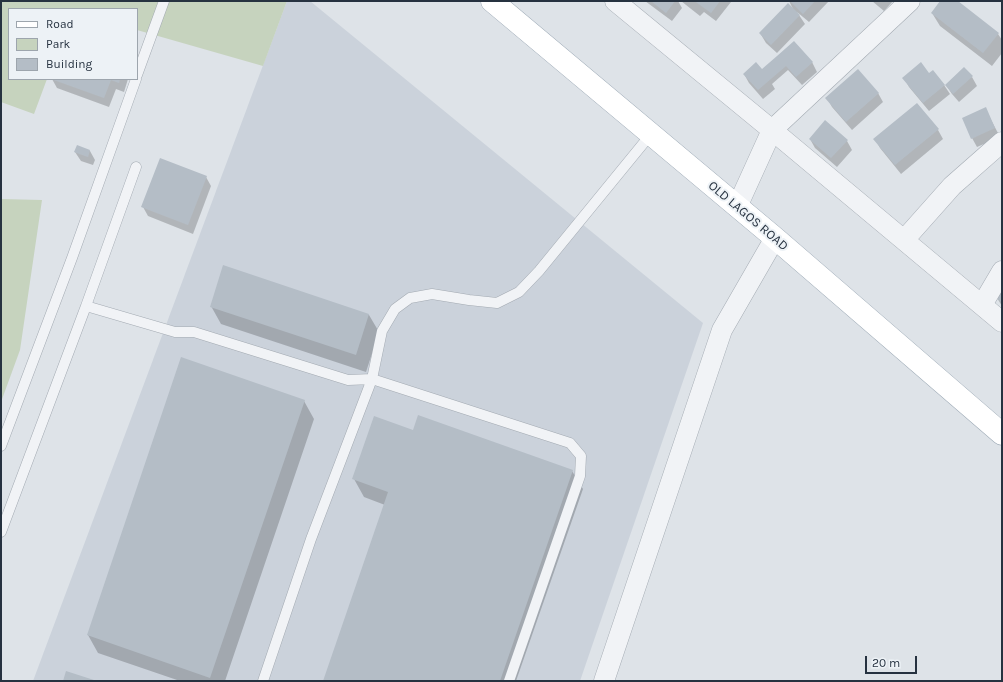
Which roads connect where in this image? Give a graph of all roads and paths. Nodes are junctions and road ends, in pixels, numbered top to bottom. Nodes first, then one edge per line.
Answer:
1 (164, 1) edge
2 (492, 1) edge
3 (614, 1) edge
4 (910, 1) edge
5 (138, 72) edge
6 (136, 80) edge
7 (772, 130) junction
8 (652, 134) junction
9 (1002, 142) edge
10 (136, 167) dead end
11 (737, 206) junction
12 (775, 238) junction
13 (904, 240) junction
14 (1002, 271) edge
15 (982, 305) junction
16 (86, 306) junction
17 (1002, 322) edge
18 (372, 379) junction
19 (1002, 434) edge
20 (1, 446) edge
21 (1, 532) edge
22 (262, 681) edge
23 (509, 681) edge
24 (604, 681) edge

1 - 5 lane
2 - 8 main road, OLD LAGOS ROAD
3 - 7 street
4 - 7 street
6 - 20 lane
7 - 11 street
7 - 13 street
8 - 11 main road, OLD LAGOS ROAD
8 - 18 lane
9 - 13 street
10 - 16 lane
11 - 12 main road, OLD LAGOS ROAD
12 - 19 main road, OLD LAGOS ROAD
12 - 24 street
13 - 15 street
14 - 15 street
15 - 17 street
16 - 18 lane
16 - 21 lane
18 - 22 lane
18 - 23 lane

